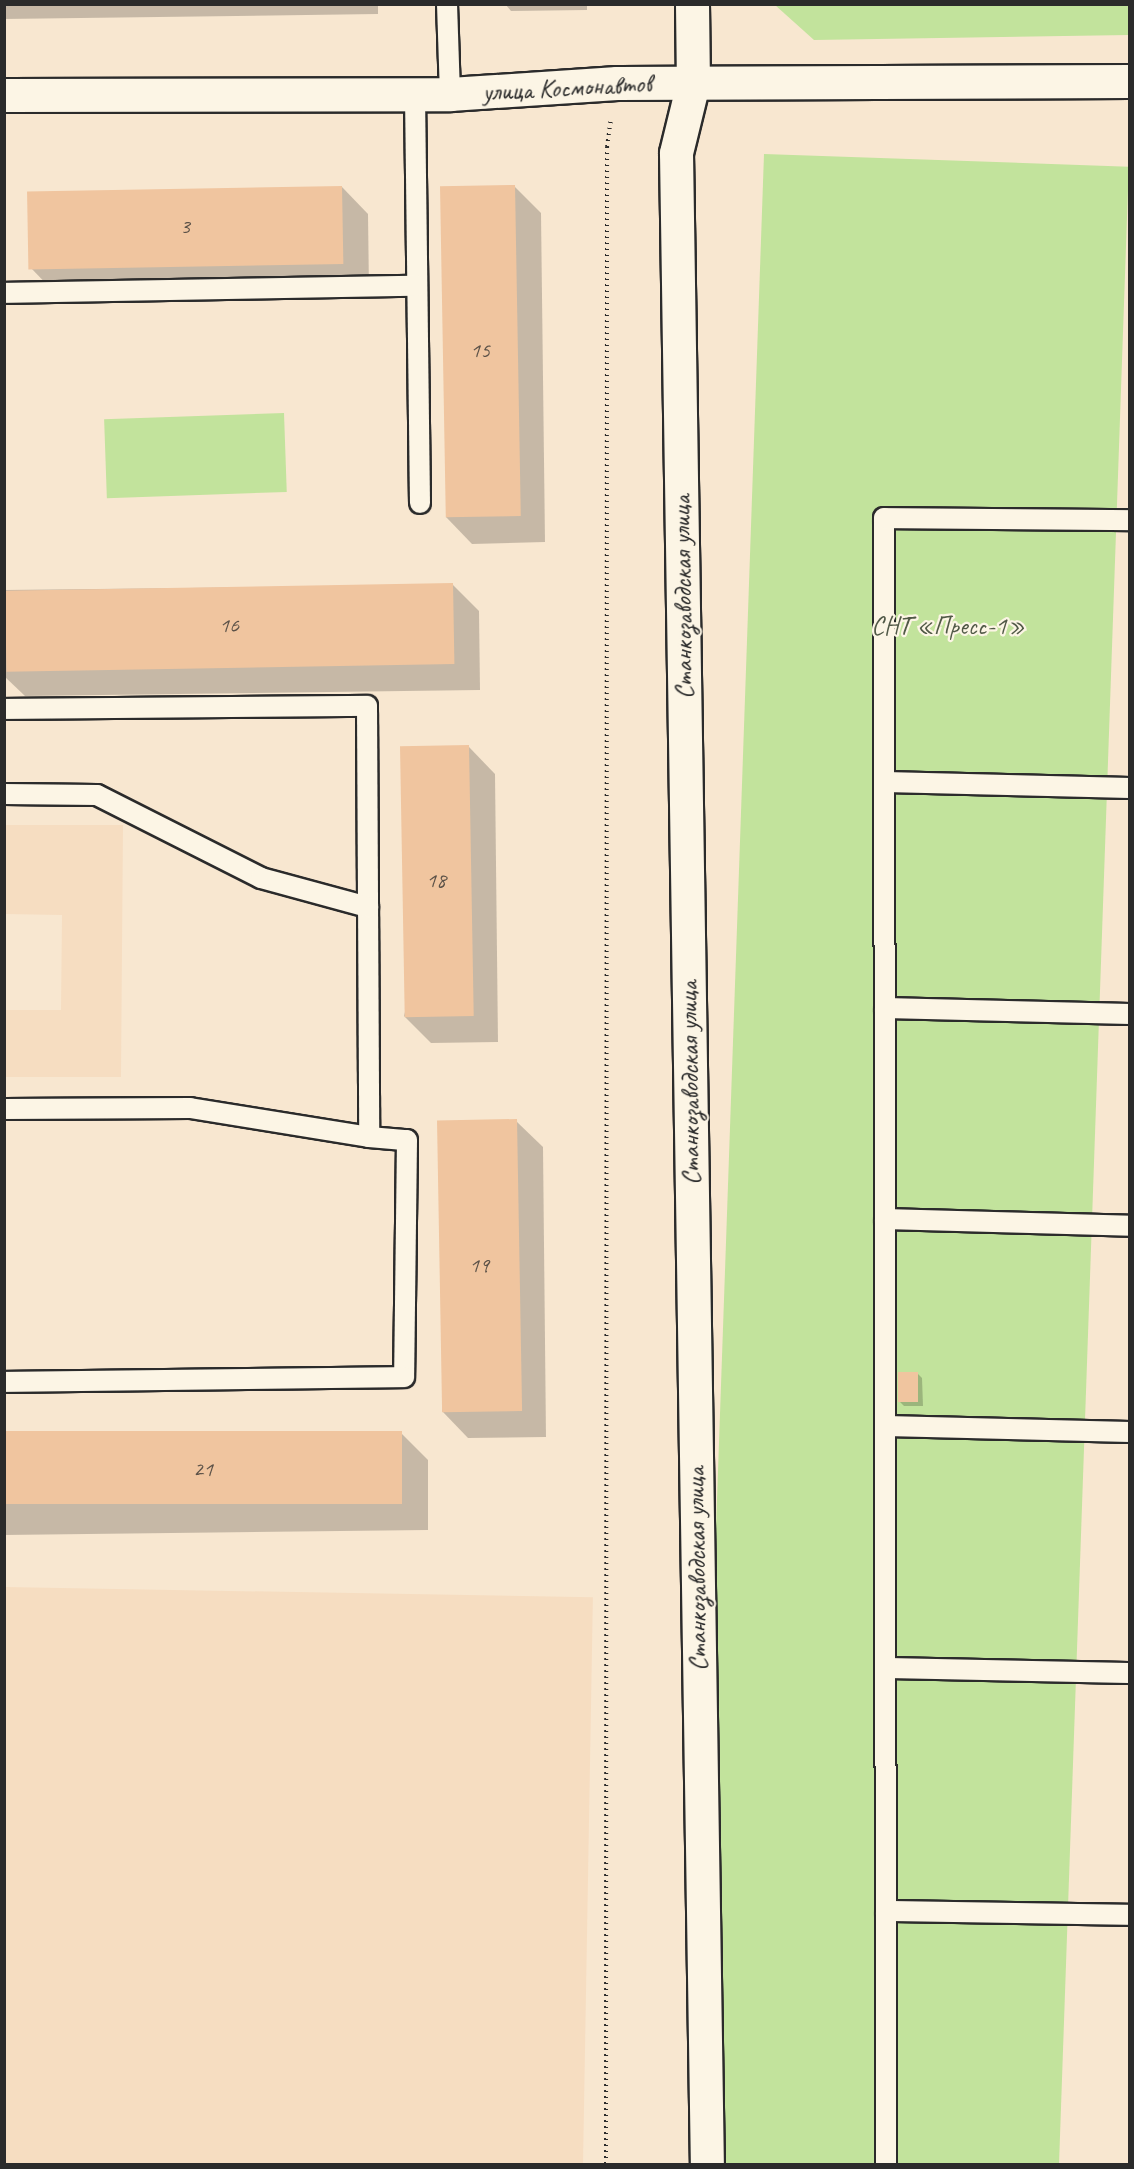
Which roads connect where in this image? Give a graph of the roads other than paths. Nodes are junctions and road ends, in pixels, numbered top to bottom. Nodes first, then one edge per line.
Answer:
1 (447, 4) edge
2 (692, 4) edge
3 (1130, 81) edge
4 (693, 83) junction
5 (414, 94) junction
6 (450, 94) junction
7 (4, 95) edge
8 (417, 286) junction
9 (4, 293) edge
10 (420, 503) dead end
11 (1130, 520) edge
12 (4, 709) edge
13 (885, 782) junction
14 (1130, 788) edge
15 (4, 794) edge
16 (368, 907) junction
17 (885, 1008) junction
18 (1130, 1014) edge
19 (4, 1109) edge
20 (369, 1137) junction
21 (885, 1220) junction
22 (1130, 1226) edge
23 (4, 1382) edge
24 (886, 1426) junction
25 (1130, 1432) edge
26 (886, 1668) junction
27 (1130, 1673) edge
28 (886, 1911) junction
29 (1130, 1915) edge
30 (706, 2164) edge
31 (886, 2164) edge

1 - 6 lane
2 - 4 street, Станкозаводская улица
3 - 4 street, улица Космонавтов
4 - 6 street, улица Космонавтов
4 - 30 street, Станкозаводская улица
5 - 6 street, улица Космонавтов
5 - 7 street, улица Космонавтов
5 - 8 lane
8 - 9 lane
8 - 10 lane
11 - 13 lane
12 - 16 lane
13 - 14 lane
13 - 17 lane
15 - 16 lane
16 - 20 lane
17 - 18 lane
17 - 21 lane
19 - 20 lane
20 - 23 lane
21 - 22 lane
21 - 24 lane
24 - 25 lane
24 - 26 lane
26 - 27 lane
26 - 28 lane
28 - 29 lane
28 - 31 lane

